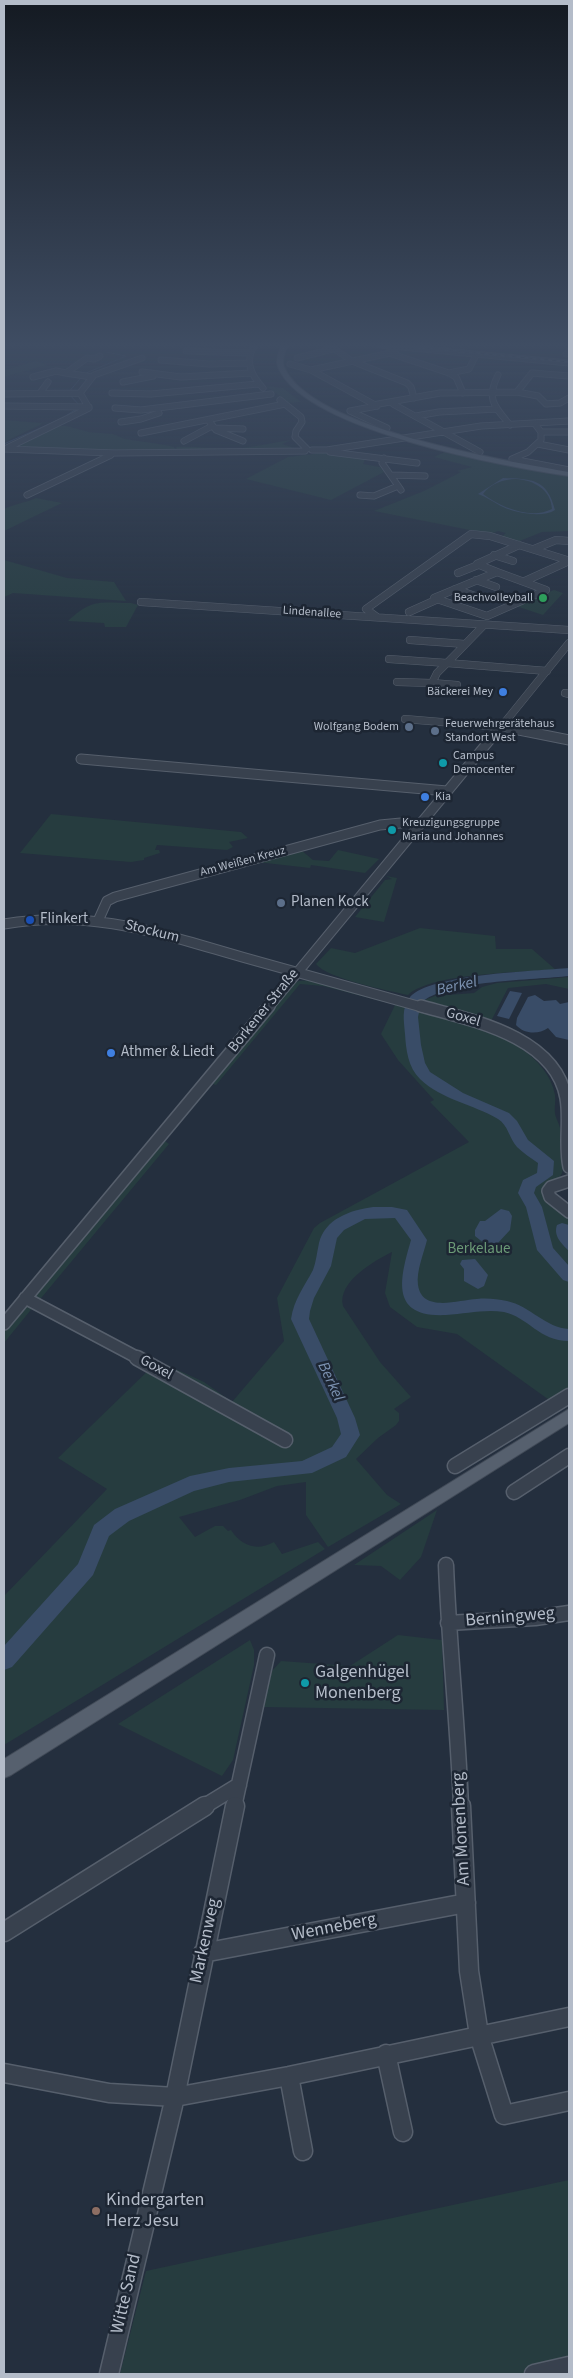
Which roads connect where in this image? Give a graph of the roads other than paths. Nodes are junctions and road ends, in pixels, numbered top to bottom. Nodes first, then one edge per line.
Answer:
1 (108, 456) edge
2 (355, 456) edge
3 (476, 456) edge
4 (517, 456) edge
5 (384, 458) junction
6 (417, 463) dead end
7 (569, 470) edge
8 (569, 474) edge
9 (391, 475) junction
10 (425, 476) dead end
11 (27, 495) dead end
12 (360, 495) dead end
13 (569, 541) edge
14 (519, 545) junction
15 (534, 550) junction
16 (494, 555) junction
17 (569, 560) edge
18 (512, 561) dead end
19 (478, 565) junction
20 (497, 572) junction
21 (458, 573) dead end
22 (398, 575) dead end
23 (412, 578) junction
24 (476, 580) junction
25 (526, 581) junction
26 (496, 587) dead end
27 (455, 589) junction
28 (476, 596) dead end
29 (438, 599) junction
30 (141, 602) dead end
31 (409, 612) dead end
32 (378, 618) junction
33 (484, 625) junction
34 (569, 630) edge
35 (410, 640) dead end
36 (569, 643) edge
37 (465, 644) junction
38 (389, 659) dead end
39 (447, 664) junction
40 (547, 671) junction
41 (396, 682) dead end
42 (432, 683) junction
43 (457, 685) dead end
44 (405, 720) dead end
45 (501, 727) junction
46 (569, 731) edge
47 (566, 740) edge
48 (80, 759) dead end
49 (447, 791) junction
50 (401, 823) dead end
51 (98, 921) junction
52 (4, 924) edge
53 (296, 972) junction
54 (569, 1073) edge
55 (557, 1074) junction
56 (569, 1167) edge
57 (569, 1181) edge
58 (569, 1212) edge
59 (25, 1298) junction
60 (4, 1324) edge
61 (569, 1396) edge
62 (569, 1415) edge
63 (285, 1440) dead end
64 (569, 1456) edge
65 (455, 1466) dead end
66 (514, 1492) dead end
67 (446, 1565) dead end
68 (569, 1612) edge
69 (448, 1623) junction
70 (267, 1655) dead end
71 (4, 1769) edge
72 (239, 1785) junction
73 (466, 1903) junction
74 (4, 1932) edge
75 (202, 1953) junction
76 (569, 2017) edge
77 (479, 2035) junction
78 (386, 2054) junction
79 (4, 2073) edge
80 (289, 2076) junction
81 (175, 2097) junction
82 (569, 2101) edge
83 (403, 2132) dead end
84 (303, 2151) dead end
85 (569, 2366) edge
86 (109, 2374) edge
87 (534, 2374) edge

1 - 11 street
2 - 5 street
3 - 8 main road
4 - 7 street
5 - 6 street
5 - 9 street
9 - 10 street
9 - 12 street
13 - 15 street
14 - 15 street
14 - 16 street
14 - 23 street
15 - 17 street
16 - 18 street
16 - 19 street
17 - 25 street
19 - 20 street
19 - 21 street
20 - 24 street
20 - 25 street
22 - 23 street
23 - 32 street
24 - 26 street
24 - 27 street
25 - 29 street
27 - 28 street
27 - 29 street
29 - 31 street
30 - 32 street, Lindenallee
32 - 33 street, Lindenallee
33 - 34 street, Lindenallee
33 - 37 street
35 - 37 street
36 - 40 street, Borkener Straße
37 - 39 street
38 - 39 street
39 - 40 street
39 - 42 street
40 - 45 street, Borkener Straße
41 - 42 street
42 - 43 street
44 - 45 street
45 - 47 street
45 - 49 street, Borkener Straße
46 - 47 street
48 - 49 street
49 - 53 street, Borkener Straße
50 - 51 street, Am Weißen Kreuz
51 - 52 street, Stockum
51 - 53 street, Stockum
53 - 55 street, Goxel
53 - 59 street, Borkener Straße
54 - 55 street
55 - 56 street, Goxel
57 - 58 street
59 - 60 street, Borkener Straße
59 - 63 street, Goxel
61 - 65 street
62 - 71 main road
64 - 66 street
67 - 69 street, Berningweg
68 - 69 street, Berningweg
69 - 73 street, Am Monenberg
70 - 72 street, Markenweg
72 - 74 street
72 - 75 street, Markenweg
73 - 75 street, Wenneberg
73 - 77 street, Am Monenberg
75 - 81 street, Markenweg
76 - 77 street
77 - 78 street
77 - 82 street
78 - 80 street
78 - 83 street
79 - 81 street
80 - 81 street
80 - 84 street
81 - 86 street, Witte Sand
85 - 87 street

